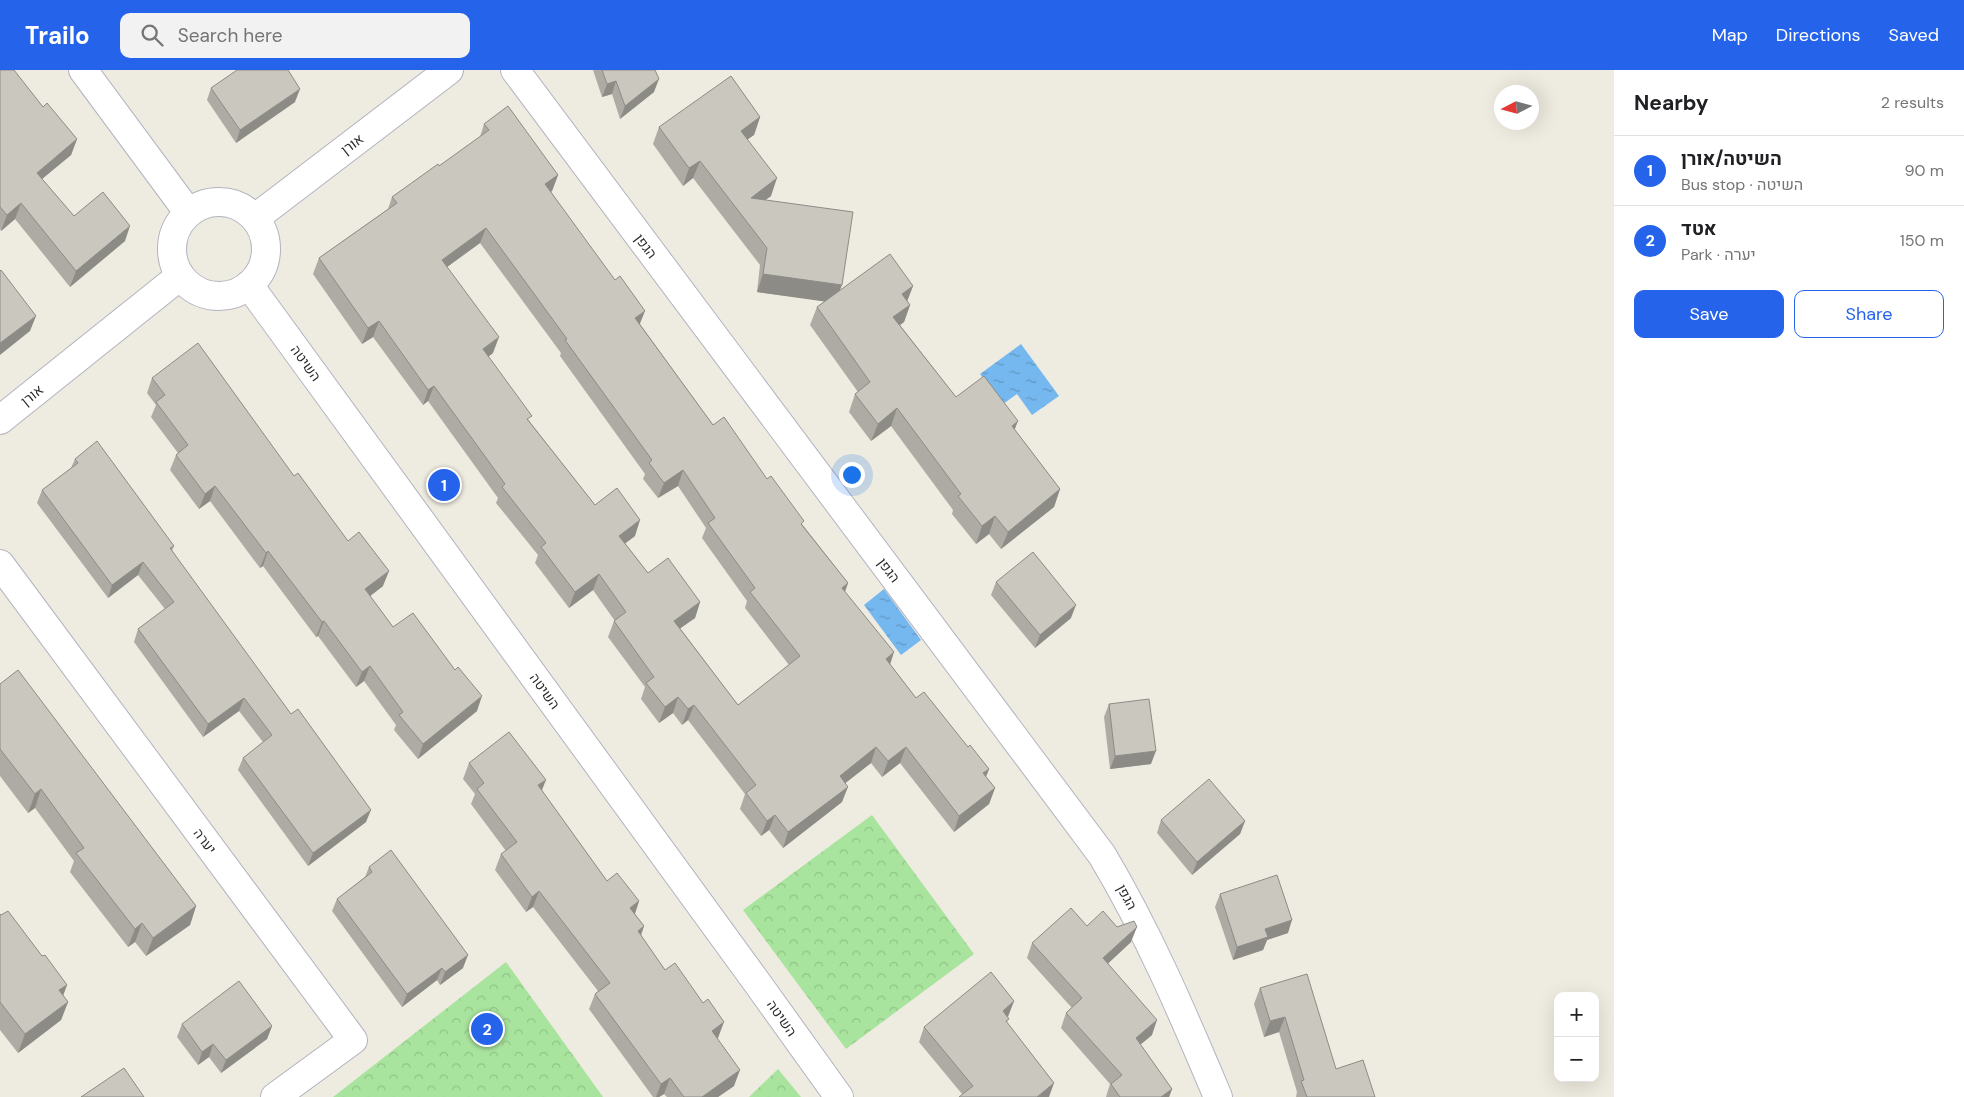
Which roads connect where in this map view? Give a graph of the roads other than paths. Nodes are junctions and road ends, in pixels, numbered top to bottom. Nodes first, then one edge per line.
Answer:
1 (84, 70) edge
2 (449, 70) edge
3 (515, 70) edge
4 (188, 212) junction
5 (255, 218) junction
6 (180, 276) junction
7 (249, 285) junction
8 (0, 420) edge
9 (0, 564) edge
10 (275, 1097) edge
11 (839, 1097) edge
12 (1218, 1097) edge

1 - 4 street
2 - 5 street, אורן
3 - 12 street, הגפן
4 - 5 street
4 - 6 street
5 - 7 street
6 - 7 street
6 - 8 street, אורן
7 - 11 street, השיטה
9 - 10 street, יערה

